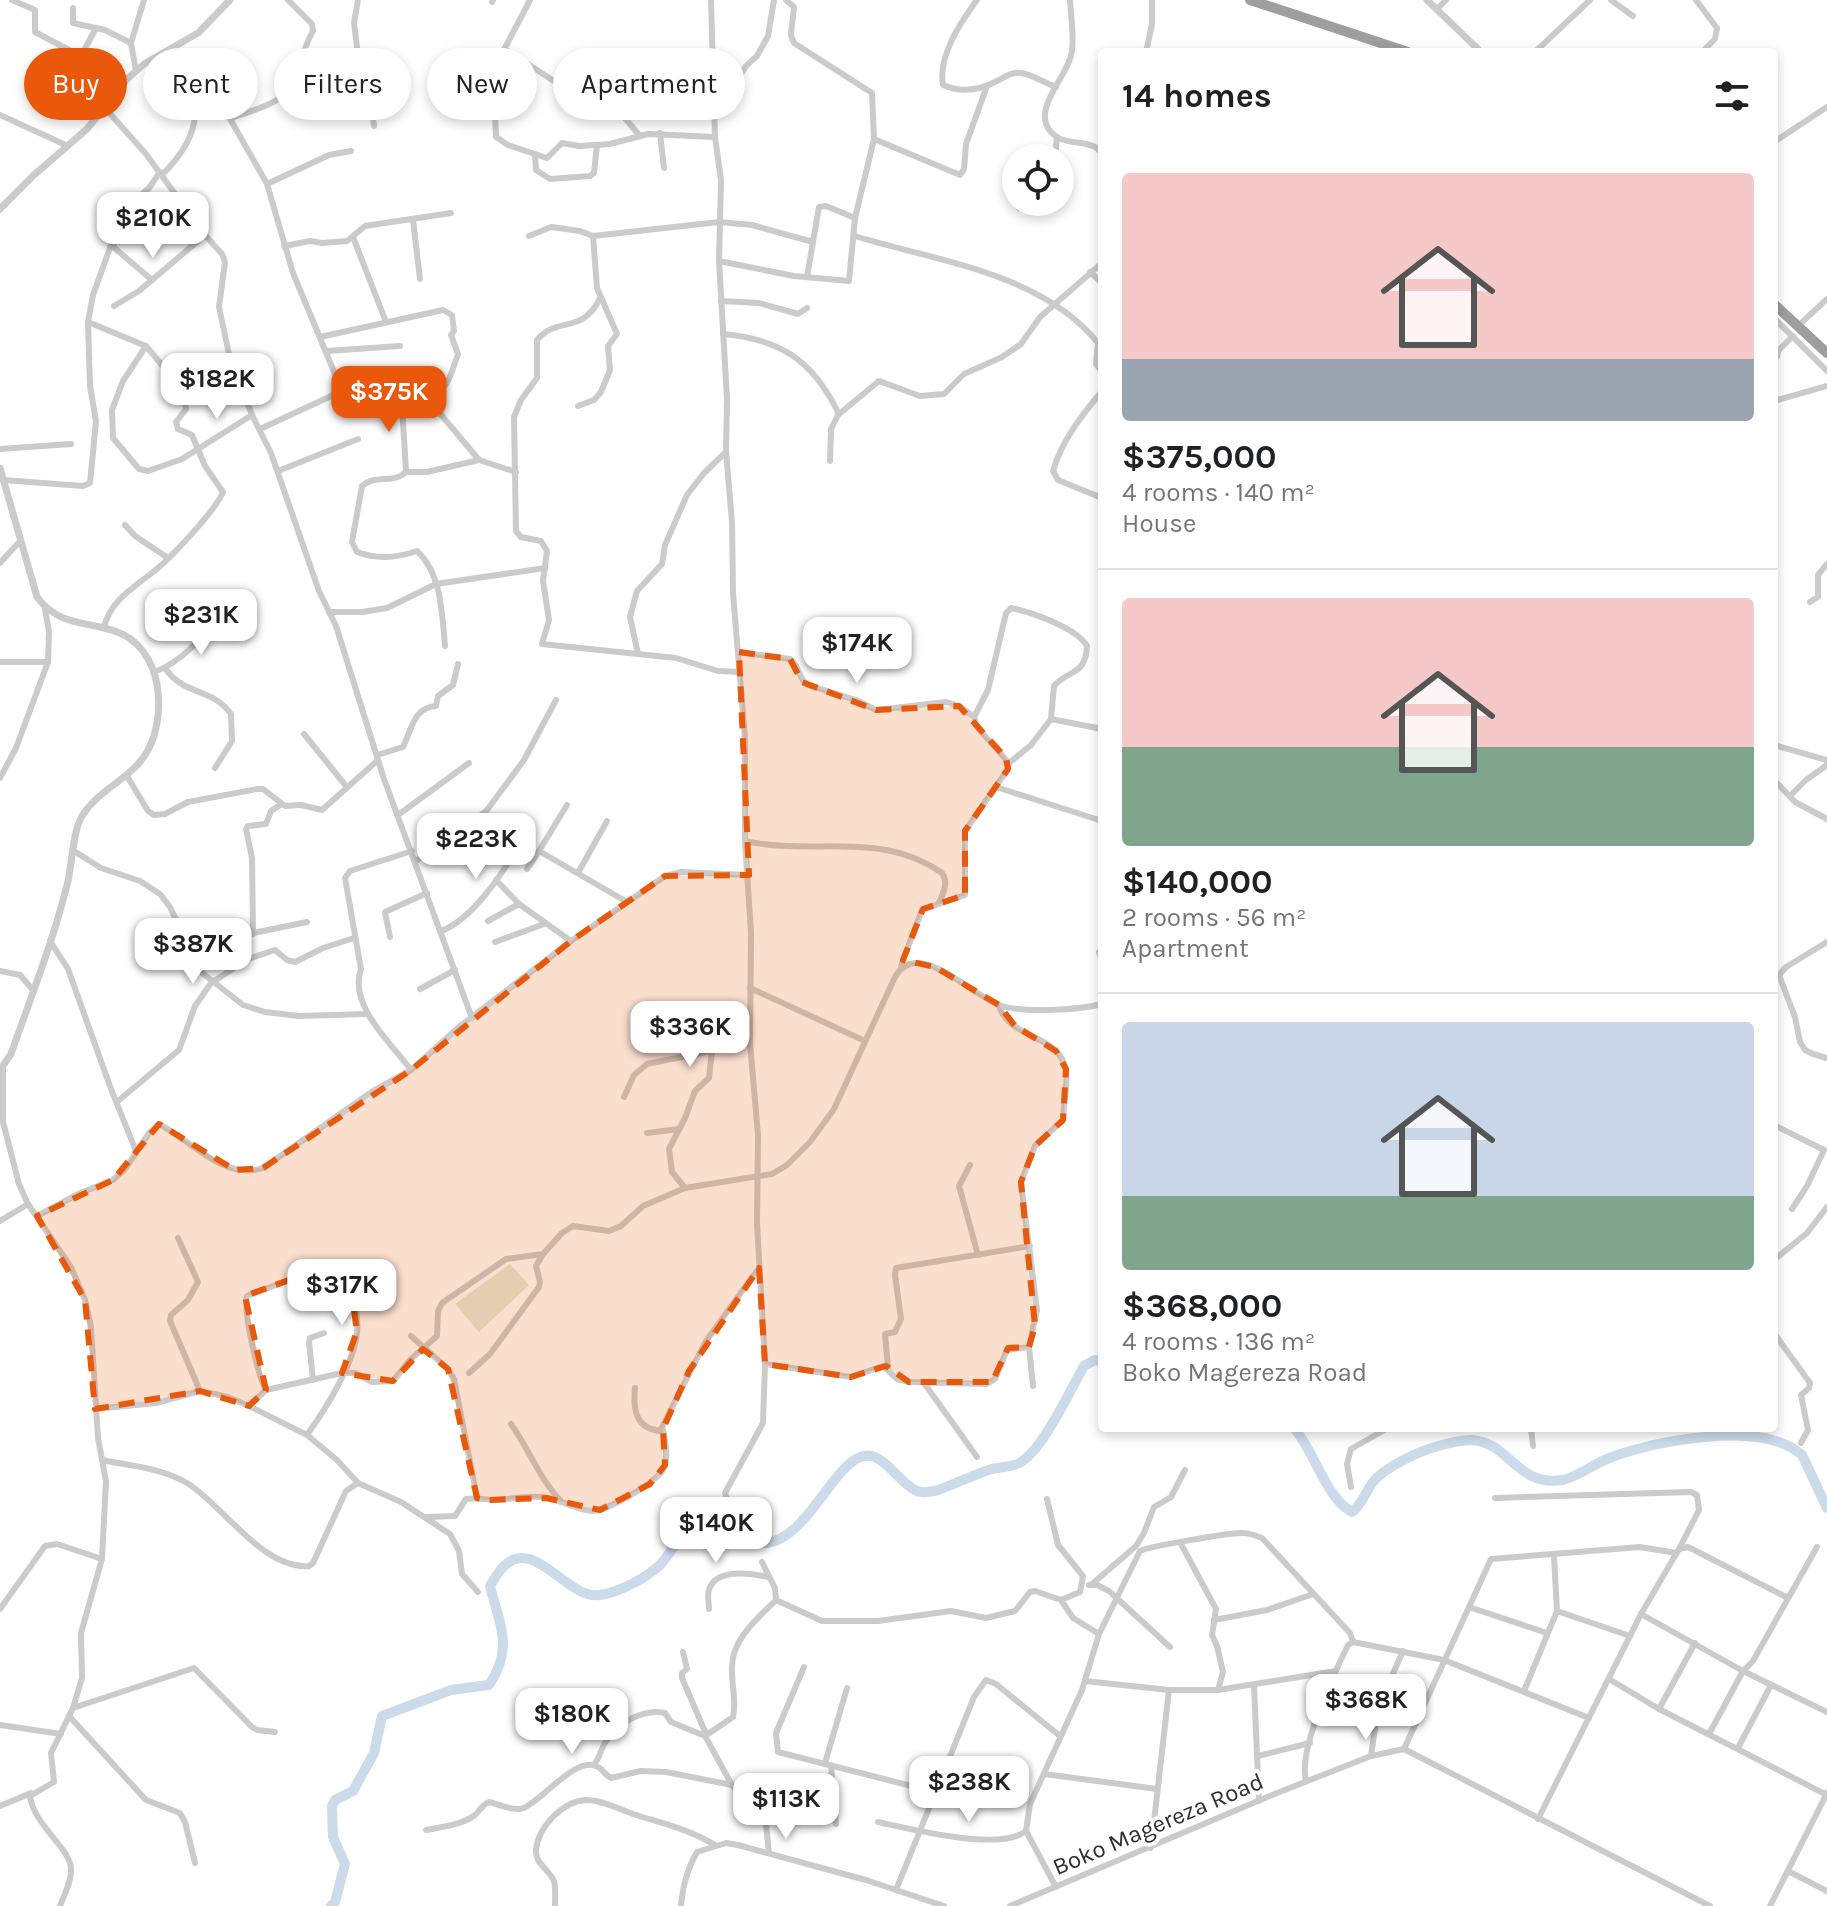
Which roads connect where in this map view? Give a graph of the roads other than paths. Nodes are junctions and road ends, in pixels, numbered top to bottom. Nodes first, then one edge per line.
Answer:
1 (12, 0) edge
2 (144, 0) edge
3 (230, 0) edge
4 (288, 0) edge
5 (358, 0) edge
6 (530, 0) edge
7 (711, 0) edge
8 (774, 0) edge
9 (786, 0) edge
10 (977, 0) edge
11 (1070, 0) edge
12 (1152, 0) edge
13 (1250, 0) edge
14 (1427, 0) edge
15 (1446, 0) edge
16 (1590, 0) edge
17 (1611, 0) edge
18 (1696, 0) edge
19 (1263, 2) edge
20 (73, 8) dead end
21 (1437, 9) junction
22 (1633, 16) dead end
23 (96, 28) junction
24 (131, 43) junction
25 (66, 48) edge
26 (85, 48) edge
27 (174, 48) edge
28 (506, 48) edge
29 (713, 48) edge
30 (1147, 48) edge
31 (1396, 48) edge
32 (1477, 48) edge
33 (1539, 48) edge
34 (1706, 48) edge
35 (143, 67) edge
36 (745, 68) edge
37 (136, 71) junction
38 (537, 72) edge
39 (127, 79) edge
40 (987, 86) junction
41 (1056, 87) junction
42 (258, 107) edge
43 (1827, 107) edge
44 (0, 115) edge
45 (93, 120) edge
46 (115, 120) edge
47 (194, 120) edge
48 (232, 120) edge
49 (494, 120) edge
50 (715, 120) edge
51 (374, 126) dead end
52 (660, 133) junction
53 (639, 135) junction
54 (715, 137) junction
55 (1057, 137) junction
56 (874, 139) junction
57 (1778, 139) edge
58 (1056, 144) edge
59 (597, 145) junction
60 (68, 146) junction
61 (1098, 150) edge
62 (351, 151) dead end
63 (535, 155) junction
64 (664, 168) dead end
65 (161, 174) junction
66 (267, 184) junction
67 (0, 209) edge
68 (451, 213) dead end
69 (855, 218) junction
70 (413, 220) junction
71 (719, 222) junction
72 (205, 235) junction
73 (529, 236) dead end
74 (593, 236) junction
75 (855, 236) junction
76 (353, 237) junction
77 (813, 242) junction
78 (111, 245) junction
79 (284, 246) junction
80 (719, 261) junction
81 (1098, 266) edge
82 (1090, 272) junction
83 (807, 277) junction
84 (420, 279) dead end
85 (1098, 279) edge
86 (152, 280) junction
87 (600, 298) junction
88 (1827, 299) edge
89 (721, 301) junction
90 (1055, 303) junction
91 (114, 306) dead end
92 (807, 308) dead end
93 (1778, 309) edge
94 (1778, 320) edge
95 (88, 322) junction
96 (386, 322) junction
97 (1796, 331) junction
98 (723, 334) junction
99 (320, 337) junction
100 (1098, 343) edge
101 (1098, 343) edge
102 (146, 346) junction
103 (400, 346) dead end
104 (327, 351) junction
105 (1778, 351) edge
106 (1827, 353) edge
107 (230, 359) junction
108 (1098, 367) edge
109 (1827, 371) edge
110 (1827, 386) edge
111 (183, 390) junction
112 (342, 391) junction
113 (1098, 396) edge
114 (427, 398) junction
115 (1778, 400) edge
116 (402, 404) junction
117 (578, 406) dead end
118 (252, 415) junction
119 (838, 415) junction
120 (260, 429) junction
121 (358, 439) dead end
122 (71, 444) dead end
123 (0, 449) edge
124 (198, 450) junction
125 (726, 452) junction
126 (479, 460) junction
127 (830, 461) dead end
128 (0, 468) edge
129 (278, 471) junction
130 (406, 472) junction
131 (516, 472) junction
132 (3, 480) junction
133 (1098, 496) edge
134 (125, 525) dead end
135 (21, 540) junction
136 (168, 558) junction
137 (0, 563) edge
138 (1827, 564) edge
139 (545, 568) junction
140 (436, 584) junction
141 (1810, 602) dead end
142 (45, 609) junction
143 (221, 611) dead end
144 (329, 612) junction
145 (104, 627) junction
146 (445, 646) dead end
147 (739, 652) junction
148 (638, 654) junction
149 (0, 662) edge
150 (48, 662) junction
151 (458, 664) dead end
152 (165, 668) junction
153 (154, 672) junction
154 (740, 672) junction
155 (556, 700) dead end
156 (974, 717) junction
157 (1051, 719) junction
158 (1098, 728) edge
159 (304, 734) dead end
160 (1778, 746) edge
161 (378, 758) junction
162 (469, 763) dead end
163 (1009, 763) junction
164 (1827, 763) edge
165 (215, 768) dead end
166 (127, 776) junction
167 (0, 778) edge
168 (1778, 784) edge
169 (346, 786) junction
170 (996, 787) junction
171 (1790, 796) junction
172 (280, 805) junction
173 (567, 805) dead end
174 (398, 815) junction
175 (1827, 819) edge
176 (1098, 820) edge
177 (607, 821) dead end
178 (745, 841) junction
179 (520, 842) dead end
180 (74, 851) junction
181 (412, 851) junction
182 (539, 851) junction
183 (416, 861) junction
184 (527, 869) dead end
185 (578, 873) junction
186 (749, 875) junction
187 (496, 880) junction
188 (427, 893) junction
189 (627, 902) junction
190 (939, 903) junction
191 (519, 904) junction
192 (488, 921) dead end
193 (307, 922) dead end
194 (544, 924) junction
195 (441, 931) junction
196 (253, 934) junction
197 (390, 937) dead end
198 (354, 938) junction
199 (49, 940) junction
200 (571, 941) junction
201 (495, 942) dead end
202 (1827, 942) edge
203 (248, 959) junction
204 (901, 966) junction
205 (455, 970) junction
206 (0, 971) edge
207 (1778, 973) edge
208 (1778, 979) edge
209 (211, 983) junction
210 (750, 988) junction
211 (420, 989) dead end
212 (33, 990) junction
213 (1098, 1004) edge
214 (999, 1005) junction
215 (367, 1014) junction
216 (472, 1018) junction
217 (865, 1041) junction
218 (750, 1043) junction
219 (712, 1050) junction
220 (1827, 1058) edge
221 (1, 1069) edge
222 (411, 1070) junction
223 (624, 1097) dead end
224 (118, 1101) junction
225 (1778, 1127) edge
226 (679, 1129) junction
227 (647, 1133) dead end
228 (136, 1151) junction
229 (1825, 1151) edge
230 (970, 1165) dead end
231 (757, 1177) junction
232 (685, 1188) junction
233 (28, 1204) junction
234 (1827, 1207) edge
235 (1792, 1209) dead end
236 (37, 1216) junction
237 (0, 1221) edge
238 (178, 1238) dead end
239 (1030, 1246) junction
240 (543, 1254) junction
241 (978, 1255) junction
242 (1778, 1257) edge
243 (759, 1268) junction
244 (324, 1333) dead end
245 (411, 1336) dead end
246 (1778, 1339) edge
247 (1029, 1347) junction
248 (423, 1349) junction
249 (765, 1364) junction
250 (888, 1368) junction
251 (342, 1373) junction
252 (469, 1373) dead end
253 (313, 1380) junction
254 (924, 1383) junction
255 (1033, 1386) dead end
256 (635, 1388) dead end
257 (266, 1390) junction
258 (200, 1391) junction
259 (249, 1406) junction
260 (95, 1409) junction
261 (511, 1424) dead end
262 (663, 1429) junction
263 (1381, 1432) edge
264 (1531, 1432) edge
265 (307, 1435) junction
266 (1801, 1443) dead end
267 (1533, 1446) dead end
268 (977, 1457) dead end
269 (102, 1460) junction
270 (1185, 1470) dead end
271 (358, 1483) junction
272 (1351, 1487) dead end
273 (477, 1498) junction
274 (1495, 1498) dead end
275 (1047, 1499) dead end
276 (562, 1502) junction
277 (427, 1517) junction
278 (765, 1532) dead end
279 (1181, 1544) junction
280 (1817, 1547) dead end
281 (1674, 1553) junction
282 (1554, 1556) junction
283 (102, 1559) junction
284 (762, 1562) dead end
285 (1083, 1576) junction
286 (1099, 1576) junction
287 (768, 1577) junction
288 (1091, 1585) junction
289 (1083, 1587) junction
290 (478, 1592) dead end
291 (1313, 1594) junction
292 (1115, 1598) junction
293 (1788, 1598) junction
294 (776, 1600) junction
295 (1061, 1600) junction
296 (1469, 1607) junction
297 (0, 1609) edge
298 (709, 1609) dead end
299 (1557, 1611) junction
300 (1641, 1614) junction
301 (1214, 1620) junction
302 (1547, 1633) junction
303 (1099, 1634) junction
304 (1630, 1636) junction
305 (1353, 1642) junction
306 (1695, 1643) junction
307 (1170, 1647) dead end
308 (1403, 1651) junction
309 (683, 1652) dead end
310 (1444, 1660) junction
311 (804, 1667) dead end
312 (1336, 1671) junction
313 (1743, 1671) junction
314 (1609, 1679) junction
315 (1085, 1681) junction
316 (1254, 1685) junction
317 (1771, 1685) junction
318 (847, 1688) dead end
319 (1169, 1690) junction
320 (1218, 1690) junction
321 (1524, 1691) junction
322 (73, 1708) junction
323 (1659, 1709) junction
324 (1827, 1712) edge
325 (69, 1716) junction
326 (1589, 1718) junction
327 (0, 1725) edge
328 (275, 1732) dead end
329 (61, 1734) junction
330 (1709, 1734) junction
331 (706, 1735) junction
332 (1060, 1736) junction
333 (1310, 1743) junction
334 (1738, 1748) junction
335 (1404, 1749) junction
336 (1258, 1756) junction
337 (1371, 1756) junction
338 (828, 1764) junction
339 (594, 1765) junction
340 (1044, 1774) junction
341 (1306, 1781) junction
342 (732, 1785) junction
343 (1157, 1789) junction
344 (935, 1792) junction
345 (31, 1793) junction
346 (1827, 1794) edge
347 (1259, 1801) junction
348 (0, 1806) edge
349 (1538, 1819) junction
350 (878, 1822) dead end
351 (836, 1824) dead end
352 (426, 1830) dead end
353 (919, 1831) junction
354 (1028, 1834) junction
355 (715, 1845) junction
356 (1151, 1848) junction
357 (769, 1853) junction
358 (195, 1863) dead end
359 (1788, 1871) junction
360 (1056, 1887) junction
361 (896, 1890) junction
362 (1827, 1891) edge
363 (60, 1906) edge
364 (555, 1906) edge
365 (681, 1906) edge
366 (944, 1906) edge
367 (1010, 1906) edge
368 (1710, 1906) edge
369 (1770, 1906) edge

1 - 25 street
2 - 24 street
3 - 27 street
4 - 42 street
5 - 51 street
6 - 28 street
7 - 29 street
8 - 36 street
9 - 56 street
10 - 40 street
11 - 41 street
12 - 30 street
13 - 19 highway
14 - 21 street
15 - 21 street
16 - 33 street
17 - 22 street
18 - 34 street
19 - 31 highway
20 - 23 street
21 - 32 street
23 - 24 street
23 - 26 street
24 - 37 street
35 - 37 street
37 - 39 street
38 - 53 street
40 - 41 street
40 - 56 street
41 - 55 street
43 - 57 street
44 - 60 street
45 - 60 street
46 - 65 street
47 - 65 street
48 - 66 street
49 - 63 street
50 - 54 street
52 - 53 street
52 - 54 street
52 - 64 street
53 - 59 street
54 - 71 street
55 - 58 street
55 - 61 street
56 - 69 street
59 - 63 street
59 - 63 street
60 - 67 street
62 - 66 street
65 - 72 street
65 - 78 street
66 - 79 street
68 - 70 street
69 - 75 street
69 - 77 street
70 - 76 street
70 - 84 street
71 - 74 street
71 - 77 street
71 - 80 street
72 - 86 street
72 - 107 street
73 - 74 street
74 - 87 street
75 - 83 street
75 - 90 street
76 - 79 street
76 - 96 street
77 - 83 street
78 - 86 street
78 - 95 street
79 - 99 street
80 - 83 street
80 - 89 street
81 - 82 street
82 - 85 street
82 - 90 street
86 - 91 street
87 - 117 street
87 - 131 street
88 - 97 street
89 - 92 street
89 - 98 street
90 - 100 street
90 - 119 street
93 - 97 highway
94 - 97 street
95 - 102 street
95 - 132 street
96 - 99 street
96 - 114 street
97 - 105 street
97 - 106 highway
97 - 109 street
98 - 119 street
98 - 125 street
99 - 104 street
101 - 108 street
102 - 111 street
102 - 124 street
103 - 104 street
104 - 112 street
107 - 111 street
107 - 118 street
110 - 115 street
111 - 124 street
112 - 116 street
112 - 120 street
113 - 133 street
114 - 116 street
114 - 126 street
116 - 130 street
118 - 120 street
118 - 124 street
119 - 127 street
120 - 129 street
121 - 129 street
122 - 123 street
124 - 136 street
125 - 147 street
125 - 148 street
126 - 130 street
126 - 131 street
128 - 132 street
129 - 144 street
130 - 140 street
131 - 139 street
132 - 135 street
134 - 136 street
135 - 137 street
135 - 142 street
136 - 145 street
138 - 141 street
139 - 140 street
139 - 148 street
140 - 144 street
140 - 146 street
142 - 145 street
142 - 150 street
143 - 152 street
144 - 161 street
145 - 153 street
147 - 154 street
147 - 156 street
148 - 154 street
149 - 150 street
150 - 167 street
151 - 161 street
152 - 153 street
152 - 165 street
153 - 166 street
154 - 178 street
155 - 183 street
156 - 157 street
156 - 163 street
157 - 158 street
157 - 163 street
159 - 169 street
160 - 164 street
161 - 169 street
161 - 174 street
162 - 174 street
163 - 170 street
164 - 171 street
166 - 172 street
166 - 180 street
168 - 171 street
169 - 172 street
170 - 176 street
170 - 190 street
171 - 175 street
172 - 196 street
173 - 182 street
174 - 181 street
177 - 185 street
178 - 186 street
178 - 190 street
179 - 187 street
180 - 199 street
180 - 209 street
181 - 183 street
181 - 198 street
182 - 184 street
182 - 185 street
183 - 188 street
185 - 189 street
186 - 189 street
186 - 210 street
187 - 191 street
187 - 195 street
188 - 195 street
188 - 197 street
189 - 200 street
190 - 204 street
191 - 192 street
191 - 194 street
193 - 196 street
194 - 200 street
194 - 201 street
195 - 205 street
196 - 203 street
198 - 203 street
198 - 215 street
199 - 212 street
199 - 224 street
200 - 216 street
202 - 207 street
203 - 209 street
204 - 214 street
204 - 217 street
205 - 211 street
205 - 216 street
206 - 212 street
208 - 220 street
209 - 215 street
209 - 224 street
210 - 217 street
210 - 218 street
212 - 221 street
213 - 214 street
214 - 239 street
215 - 222 street
216 - 222 street
217 - 231 street
218 - 219 street
218 - 231 street
219 - 223 street
219 - 226 street
221 - 233 street
222 - 228 street
224 - 228 street
225 - 229 street
226 - 227 street
226 - 232 street
228 - 236 street
229 - 235 street
230 - 241 street
231 - 232 street
231 - 243 street
232 - 240 street
233 - 236 street
233 - 237 street
234 - 242 street
236 - 260 street
238 - 258 street
239 - 241 street
239 - 247 street
240 - 248 street
240 - 252 street
241 - 250 street
243 - 249 street
243 - 262 street
244 - 253 street
245 - 248 street
246 - 266 street
247 - 254 street
247 - 255 street
248 - 251 street
248 - 273 street
249 - 250 street
249 - 278 street
250 - 254 street
251 - 253 street
251 - 257 street
251 - 265 street
253 - 257 street
254 - 268 street
256 - 262 street
257 - 259 street
258 - 259 street
258 - 260 street
259 - 265 street
260 - 269 street
261 - 276 street
262 - 276 street
263 - 272 street
264 - 267 street
265 - 271 street
269 - 271 street
269 - 283 street
270 - 286 street
271 - 277 street
273 - 276 street
273 - 277 street
274 - 281 street
275 - 285 street
277 - 290 street
279 - 291 street
279 - 292 street
279 - 301 street
280 - 293 street
281 - 282 street
281 - 293 street
281 - 300 street
282 - 296 street
282 - 299 street
283 - 297 street
283 - 322 street
284 - 287 street
285 - 286 street
285 - 289 street
286 - 288 street
287 - 294 street
287 - 298 street
288 - 289 street
288 - 292 street
289 - 295 street
291 - 301 street
291 - 305 street
292 - 303 street
292 - 307 street
293 - 313 street
294 - 295 street
294 - 331 street
295 - 303 street
296 - 302 street
296 - 310 street
299 - 302 street
299 - 304 street
300 - 304 street
300 - 306 street
301 - 320 street
302 - 321 street
303 - 315 street
304 - 314 street
305 - 308 street
305 - 312 street
306 - 313 street
306 - 323 street
308 - 310 street
308 - 337 street
309 - 331 street
310 - 321 street
310 - 335 street
311 - 338 street
312 - 316 street
312 - 333 street
313 - 317 street
313 - 330 street
314 - 323 street
314 - 326 street
315 - 319 street
315 - 332 street
316 - 320 street
316 - 336 street
317 - 324 street
317 - 334 street
318 - 338 street
319 - 320 street
319 - 343 street
321 - 326 street
322 - 325 street
322 - 328 street
323 - 330 street
325 - 329 street
325 - 358 street
326 - 349 street
327 - 329 street
329 - 345 street
330 - 334 street
331 - 339 street
331 - 342 street
332 - 340 street
332 - 344 street
333 - 336 street
333 - 341 street
334 - 346 street
335 - 337 street, Boko Magereza Road
335 - 349 street
336 - 347 street
337 - 341 street, Boko Magereza Road
338 - 344 street
338 - 351 street
339 - 342 street
339 - 352 street
340 - 343 street
340 - 354 street
341 - 347 street, Boko Magereza Road
342 - 357 street
343 - 356 street
344 - 353 street
345 - 348 street
345 - 363 street
346 - 359 street
347 - 356 street, Boko Magereza Road
349 - 368 street
350 - 353 street
353 - 354 street
353 - 361 street
354 - 360 street
355 - 357 street
355 - 364 street
355 - 365 street
356 - 360 street, Boko Magereza Road
357 - 361 street
359 - 362 street
359 - 369 street
360 - 367 street, Boko Magereza Road
361 - 366 street

